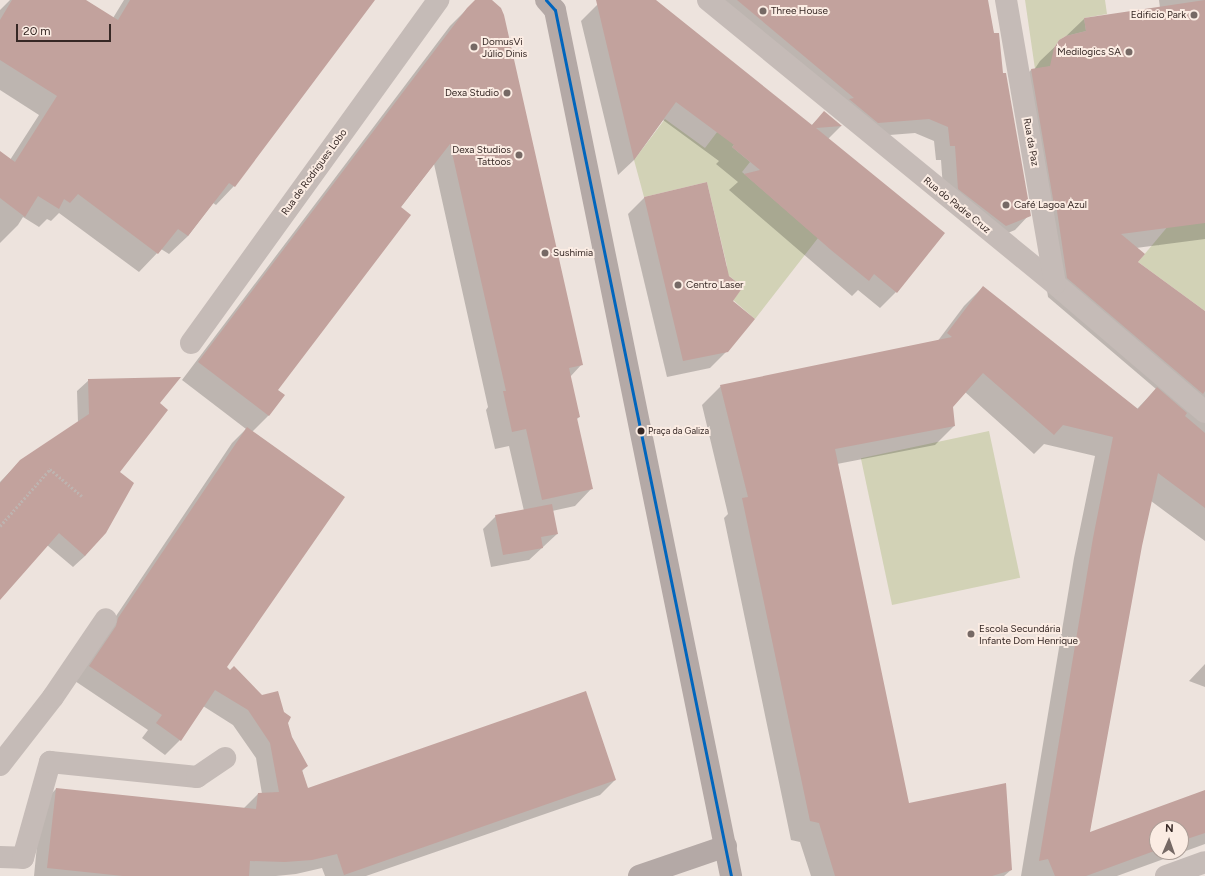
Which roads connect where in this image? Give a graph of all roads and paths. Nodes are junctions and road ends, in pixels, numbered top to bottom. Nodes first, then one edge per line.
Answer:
1 (438, 0) edge
2 (708, 0) edge
3 (1006, 0) edge
4 (553, 3) edge
5 (1055, 284) junction
6 (191, 343) dead end
7 (1205, 412) edge
8 (82, 496) dead end
9 (0, 526) edge
10 (106, 619) dead end
11 (225, 758) dead end
12 (0, 765) edge
13 (726, 846) junction
14 (0, 857) edge
15 (1205, 862) edge
16 (639, 876) edge
17 (731, 876) edge
18 (1166, 876) edge

1 - 6 street, Rua de Rodrigues Lobo
2 - 5 street, Rua do Padre Cruz
3 - 5 street, Rua da Paz
4 - 13 main road
5 - 7 street, Rua do Padre Cruz
8 - 9 path
10 - 12 street
11 - 14 street
13 - 16 main road
13 - 17 main road
15 - 18 street

